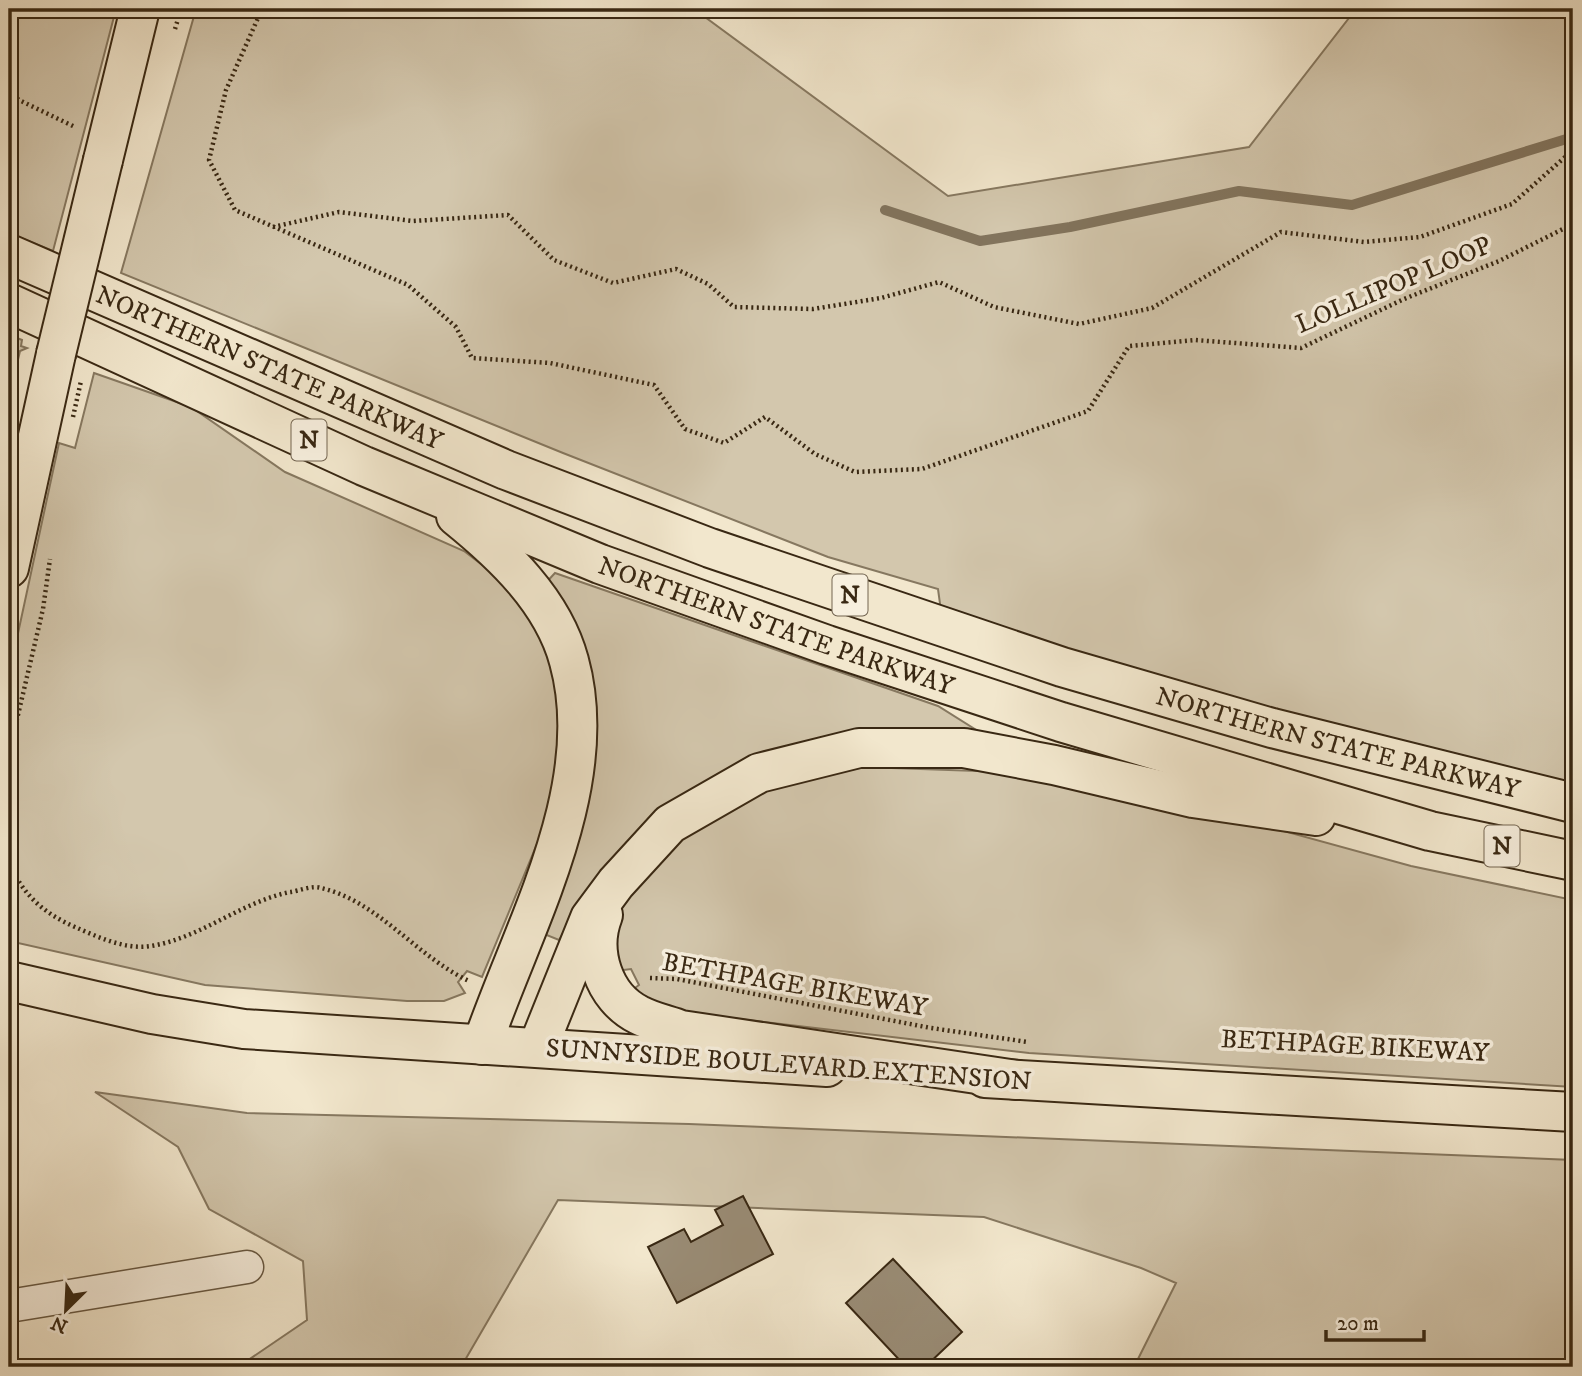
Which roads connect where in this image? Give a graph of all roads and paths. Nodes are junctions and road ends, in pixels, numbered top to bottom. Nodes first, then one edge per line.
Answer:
1 (140, 9) edge
2 (262, 9) edge
3 (9, 91) edge
4 (94, 146) junction
5 (1573, 150) edge
6 (1573, 224) edge
7 (272, 227) junction
8 (9, 254) edge
9 (9, 303) edge
10 (73, 417) dead end
11 (71, 427) dead end
12 (415, 487) junction
13 (51, 555) dead end
14 (9, 568) edge
15 (9, 753) edge
16 (1573, 803) edge
17 (1430, 831) junction
18 (1573, 861) edge
19 (9, 862) edge
20 (616, 883) junction
21 (9, 981) edge
22 (612, 993) junction
23 (499, 994) junction
24 (1036, 1043) dead end
25 (482, 1045) junction
26 (538, 1047) junction
27 (1017, 1080) junction
28 (1573, 1112) edge
29 (247, 1267) dead end
30 (9, 1306) edge

1 - 4 main road
2 - 7 path, LOLLIPOP LOOP
3 - 4 path
4 - 14 main road, bridge
5 - 7 path, LOLLIPOP LOOP
6 - 7 path, LOLLIPOP LOOP
8 - 16 main road, NORTHERN STATE PARKWAY / N
9 - 12 main road, NORTHERN STATE PARKWAY / N
10 - 11 path
12 - 17 main road, NORTHERN STATE PARKWAY / N
12 - 23 main road
13 - 15 path
17 - 18 main road, NORTHERN STATE PARKWAY / N
17 - 20 main road
19 - 23 path
20 - 22 main road
20 - 26 main road
21 - 25 main road, SUNNYSIDE BOULEVARD EXTENSION
22 - 24 path, BETHPAGE BIKEWAY
22 - 27 main road
23 - 25 main road
25 - 26 main road, SUNNYSIDE BOULEVARD EXTENSION
26 - 27 main road, SUNNYSIDE BOULEVARD EXTENSION
27 - 28 main road, SUNNYSIDE BOULEVARD EXTENSION
29 - 30 lane

